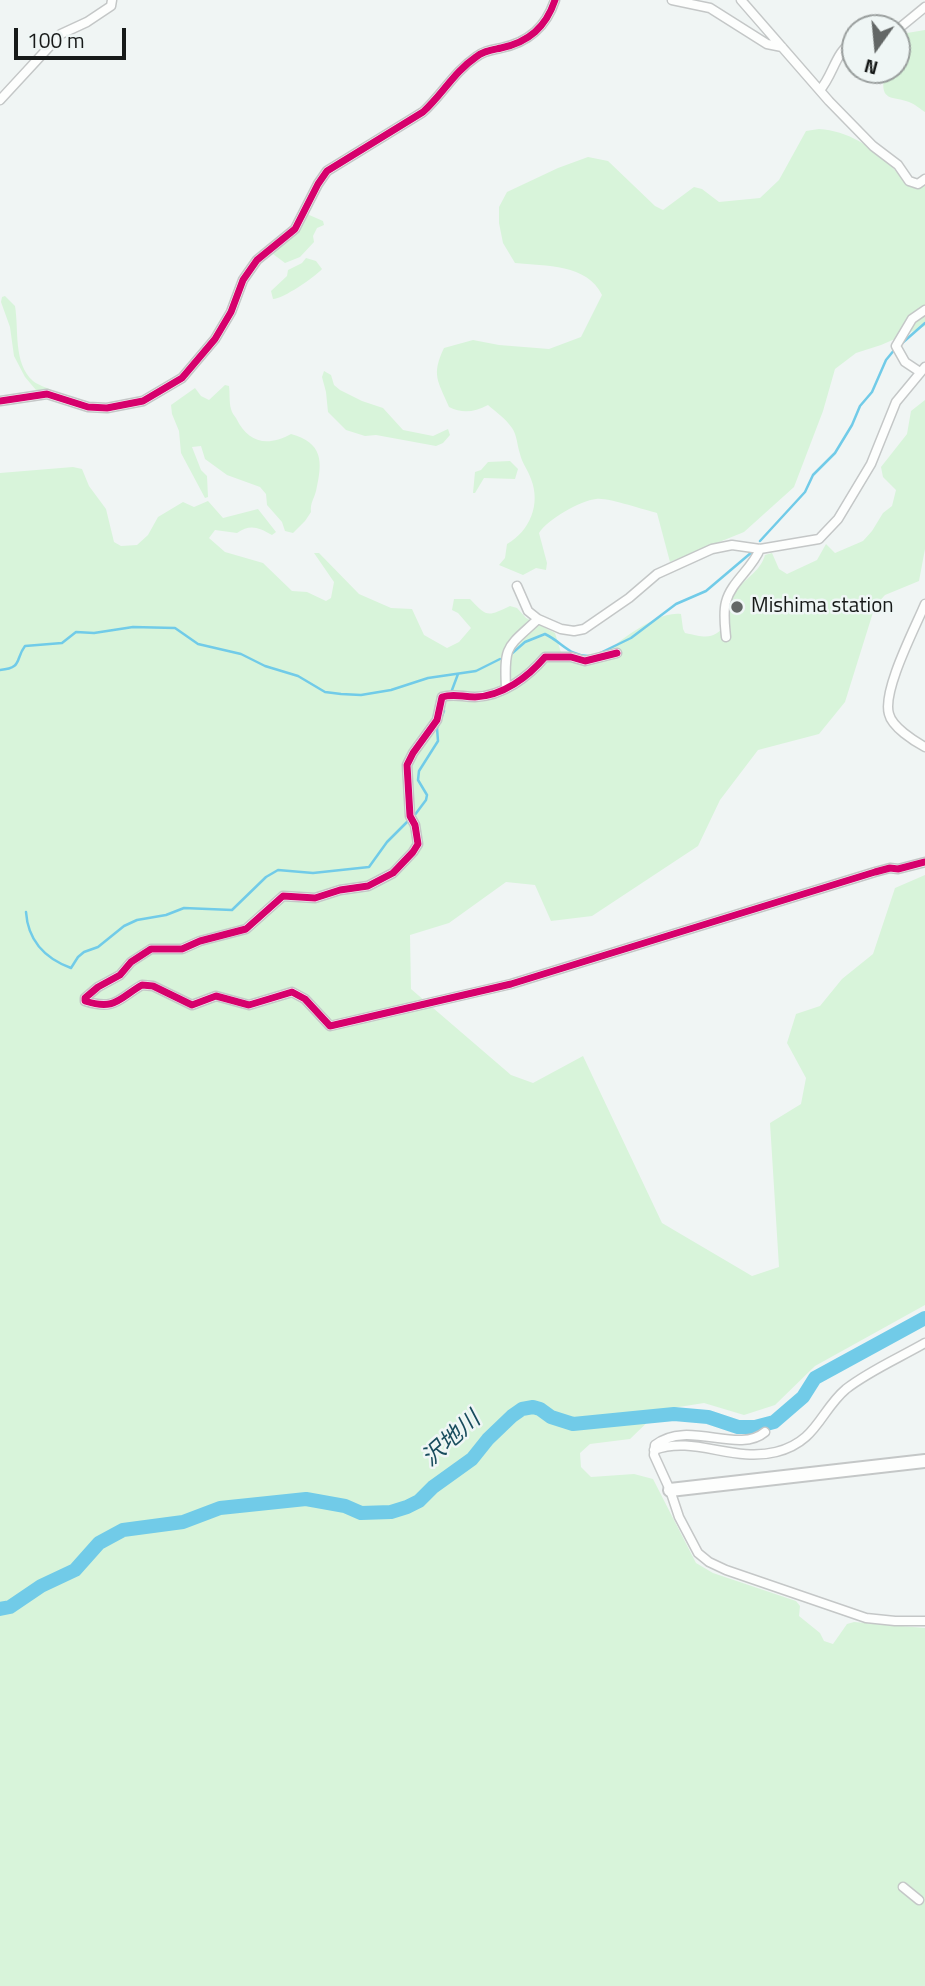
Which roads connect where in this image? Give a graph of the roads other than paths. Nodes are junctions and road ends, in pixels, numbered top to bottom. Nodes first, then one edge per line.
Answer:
1 (112, 0) edge
2 (555, 0) edge
3 (672, 0) edge
4 (741, 0) edge
5 (925, 7) edge
6 (911, 18) edge
7 (782, 47) junction
8 (841, 51) edge
9 (820, 90) junction
10 (0, 100) edge
11 (925, 179) edge
12 (925, 310) edge
13 (922, 370) edge
14 (0, 401) edge
15 (760, 549) junction
16 (517, 586) dead end
17 (925, 604) edge
18 (538, 619) junction
19 (726, 637) dead end
20 (617, 653) dead end
21 (506, 688) junction
22 (925, 747) edge
23 (925, 862) edge
24 (925, 1343) edge
25 (765, 1432) dead end
26 (654, 1450) junction
27 (925, 1461) edge
28 (670, 1490) junction
29 (925, 1620) edge
30 (903, 1887) dead end
31 (919, 1900) dead end

1 - 10 street
2 - 14 street
3 - 7 street
4 - 7 street
5 - 6 street
7 - 9 street
8 - 9 street
9 - 11 street
12 - 13 street
13 - 15 street
15 - 18 street
15 - 19 street
16 - 18 street
17 - 22 street
18 - 21 street
20 - 21 street
21 - 23 street
24 - 26 street
25 - 26 street
26 - 28 street
27 - 28 street
28 - 29 street
30 - 31 street

